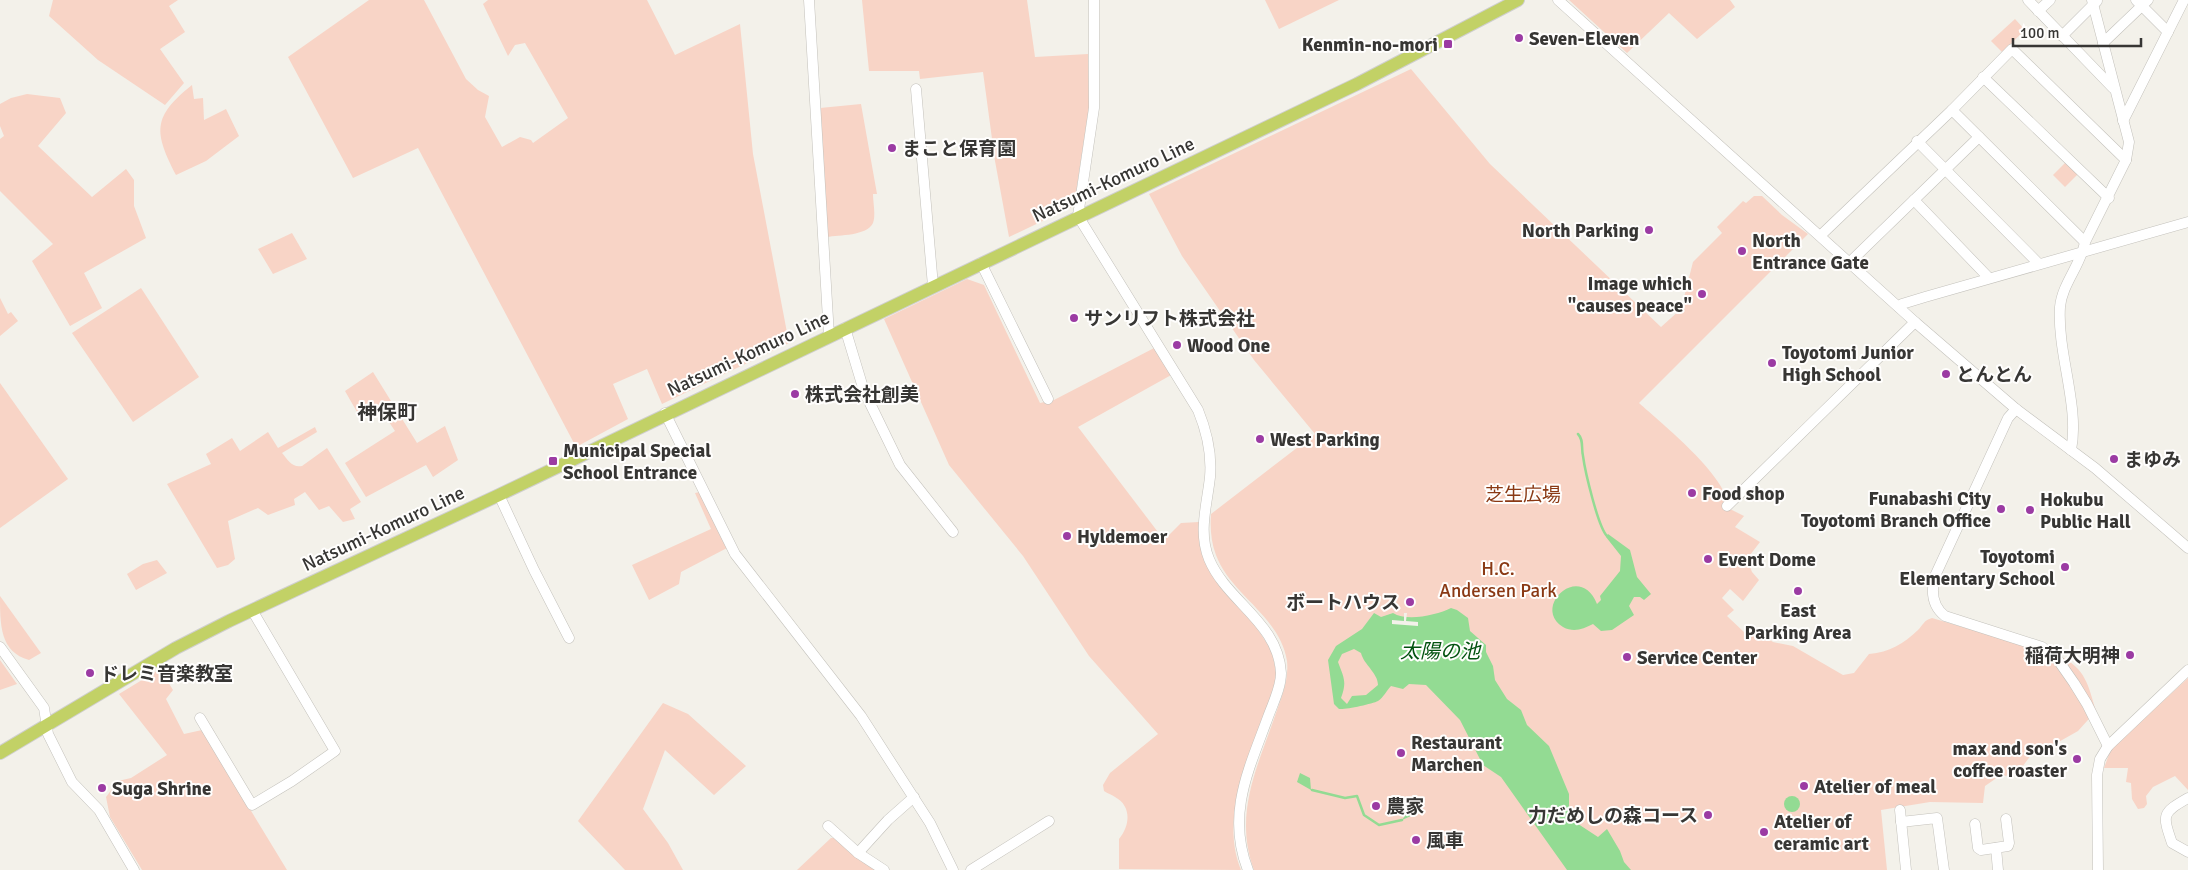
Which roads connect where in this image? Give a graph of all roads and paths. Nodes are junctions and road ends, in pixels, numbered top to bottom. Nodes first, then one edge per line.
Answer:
1 (809, 0) edge
2 (1094, 0) edge
3 (1518, 0) edge
4 (1558, 0) edge
5 (2028, 0) edge
6 (2050, 0) edge
7 (2184, 0) edge
8 (2094, 1) edge
9 (2142, 2) edge
10 (2038, 11) junction
11 (2168, 32) junction
12 (2062, 36) junction
13 (2103, 43) junction
14 (1984, 76) junction
15 (2114, 88) junction
16 (916, 89) dead end
17 (1952, 110) junction
18 (2123, 121) junction
19 (1979, 137) junction
20 (1917, 141) junction
21 (2126, 160) junction
22 (1945, 169) junction
23 (2108, 198) junction
24 (1914, 200) junction
25 (1078, 216) junction
26 (2188, 222) edge
27 (1821, 235) junction
28 (2084, 247) junction
29 (1850, 262) junction
30 (981, 263) junction
31 (2039, 264) junction
32 (1990, 278) junction
33 (933, 286) junction
34 (1899, 307) junction
35 (1915, 322) junction
36 (845, 328) junction
37 (829, 336) junction
38 (1048, 399) dead end
39 (2016, 409) junction
40 (665, 414) junction
41 (2071, 450) junction
42 (499, 495) junction
43 (1727, 506) dead end
44 (953, 532) dead end
45 (2188, 548) edge
46 (252, 610) junction
47 (569, 638) dead end
48 (0, 647) edge
49 (2188, 670) edge
50 (200, 718) dead end
51 (47, 724) junction
52 (2108, 746) junction
53 (0, 753) edge
54 (914, 797) junction
55 (2188, 798) edge
56 (1900, 810) dead end
57 (2006, 819) dead end
58 (1049, 821) dead end
59 (1901, 822) junction
60 (1975, 824) dead end
61 (828, 826) dead end
62 (1996, 848) junction
63 (2188, 852) edge
64 (858, 853) junction
65 (134, 870) edge
66 (884, 870) edge
67 (953, 870) edge
68 (971, 870) edge
69 (1248, 870) edge
70 (1906, 870) edge
71 (1944, 870) edge
72 (1998, 870) edge
73 (2098, 870) edge

1 - 37 street
2 - 25 street
3 - 25 main road, Natsumi-Komuro Line
4 - 27 street
5 - 10 street
6 - 10 street
7 - 11 street
8 - 12 street
8 - 13 street
9 - 11 street
9 - 13 street
10 - 12 street
11 - 18 street
12 - 15 street
13 - 15 street
14 - 17 street
14 - 21 street
14 - 23 street
15 - 18 street
16 - 33 street
17 - 19 street
17 - 20 street
18 - 21 street
19 - 22 street
19 - 28 street
20 - 22 street
20 - 27 street
21 - 23 street
22 - 24 street
22 - 31 street
23 - 28 street
24 - 29 street
24 - 32 street
25 - 30 main road, Natsumi-Komuro Line
25 - 69 street
26 - 28 street
27 - 29 street
28 - 31 street
28 - 41 street
29 - 34 street
30 - 33 main road, Natsumi-Komuro Line
30 - 38 street
31 - 32 street
32 - 34 street
33 - 36 main road, Natsumi-Komuro Line
34 - 35 street
35 - 39 street
35 - 43 street
36 - 37 main road, Natsumi-Komuro Line
36 - 44 street
37 - 40 main road, Natsumi-Komuro Line
39 - 41 street
39 - 52 street
40 - 42 main road, Natsumi-Komuro Line
40 - 54 street
41 - 45 street
42 - 46 main road, Natsumi-Komuro Line
42 - 47 street
46 - 50 street
46 - 51 main road, Natsumi-Komuro Line
48 - 51 street
49 - 52 street
51 - 53 main road, Natsumi-Komuro Line
51 - 65 street
52 - 73 street
54 - 64 street
54 - 67 street
55 - 63 street
56 - 59 street
57 - 62 street
58 - 68 street
59 - 70 street
59 - 71 street
60 - 62 street
61 - 64 street
62 - 72 street
64 - 66 street

